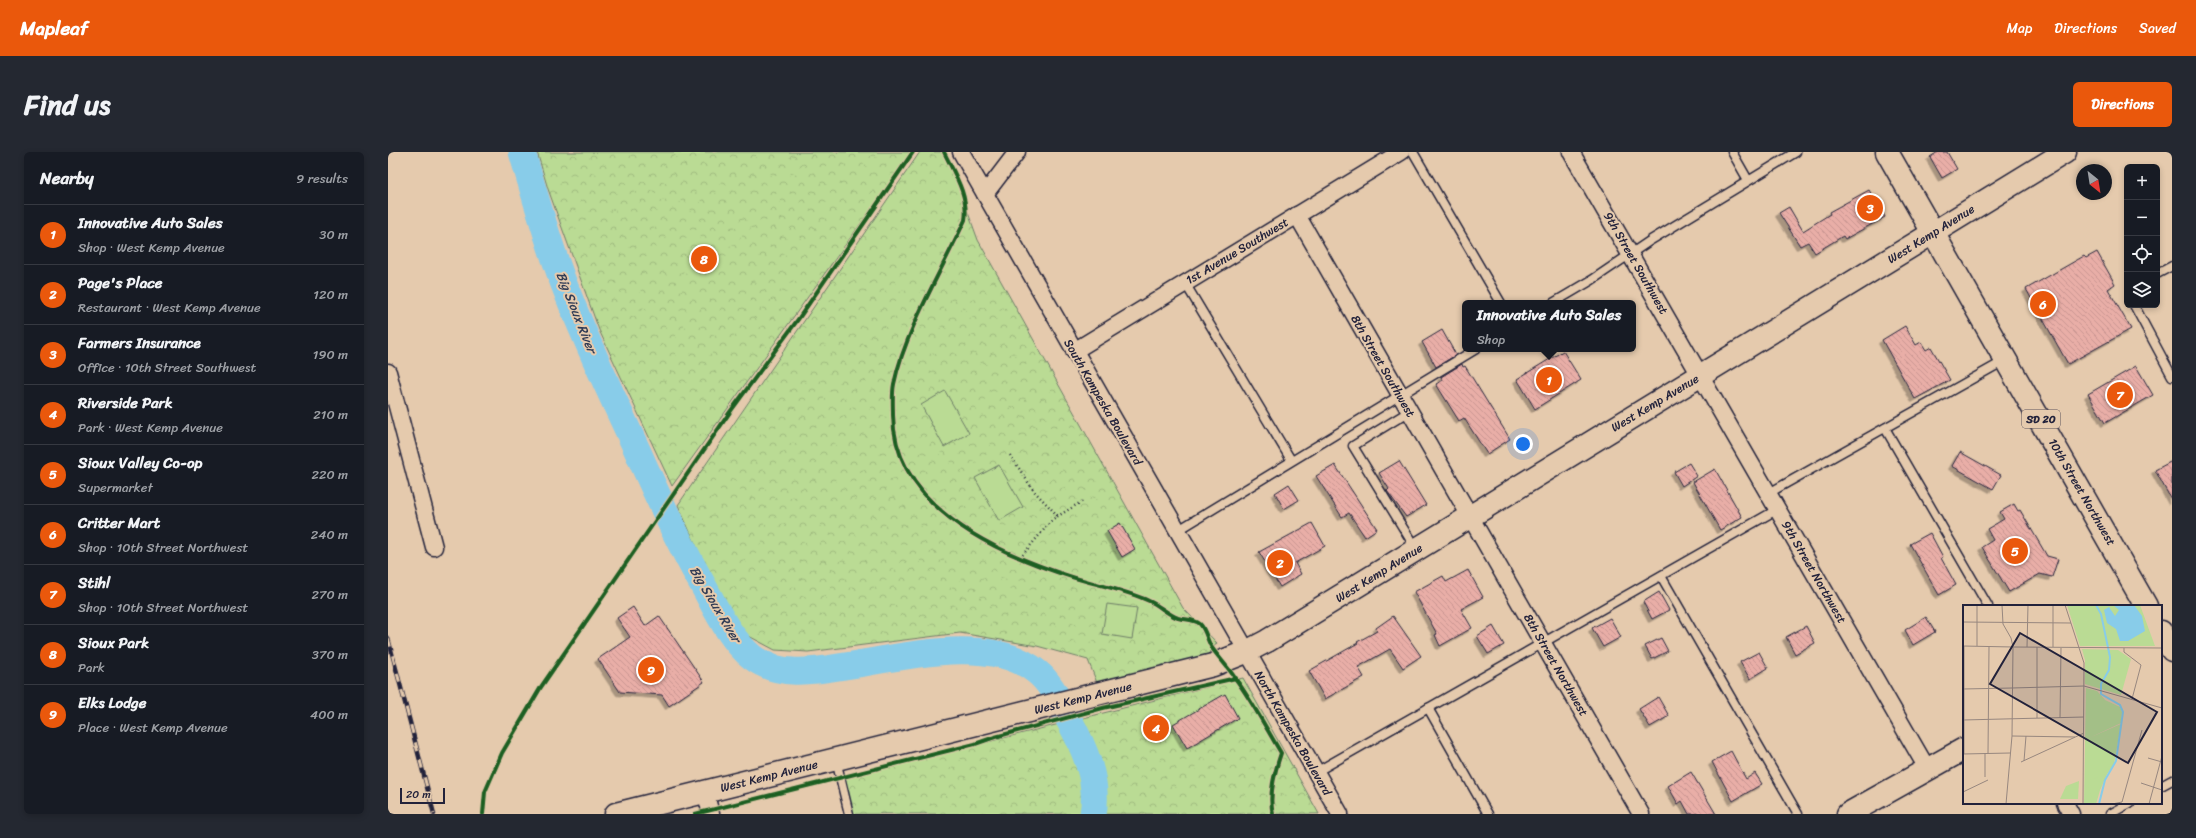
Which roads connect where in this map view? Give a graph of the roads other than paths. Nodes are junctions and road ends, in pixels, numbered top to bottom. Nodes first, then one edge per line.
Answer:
1 (961, 152) edge
2 (1017, 152) edge
3 (1401, 152) edge
4 (1413, 152) edge
5 (1571, 152) edge
6 (1732, 152) edge
7 (1796, 152) edge
8 (1887, 152) edge
9 (2065, 152) edge
10 (1748, 180) junction
11 (985, 194) junction
12 (1297, 215) junction
13 (1934, 233) junction
14 (1631, 254) junction
15 (2172, 266) edge
16 (2160, 272) edge
17 (1185, 283) junction
18 (1499, 300) edge
19 (1558, 300) edge
20 (2136, 308) edge
21 (1074, 351) junction
22 (1471, 352) edge
23 (2007, 359) junction
24 (388, 372) edge
25 (1701, 375) junction
26 (2172, 376) edge
27 (1400, 395) junction
28 (1410, 411) junction
29 (1886, 428) junction
30 (1291, 460) junction
31 (1769, 494) junction
32 (1778, 509) junction
33 (1470, 516) junction
34 (1177, 531) junction
35 (434, 547) dead end
36 (1417, 549) junction
37 (1662, 576) junction
38 (1987, 605) edge
39 (2145, 605) edge
40 (1543, 643) junction
41 (1246, 652) junction
42 (1428, 708) junction
43 (1963, 750) edge
44 (836, 759) junction
45 (1928, 770) junction
46 (1316, 772) junction
47 (2172, 780) edge
48 (2162, 785) edge
49 (705, 791) junction
50 (2066, 804) edge
51 (2128, 804) edge
52 (616, 814) edge
53 (711, 814) edge
54 (849, 814) edge
55 (1340, 814) edge
56 (1488, 814) edge
57 (1641, 814) edge
58 (1798, 814) edge
59 (1848, 814) edge
60 (2071, 814) edge
61 (2110, 814) edge

1 - 11 street, South Kampeska Boulevard
2 - 11 street
3 - 12 street, 1st Avenue Southwest
4 - 18 lane
5 - 14 street, 9th Street Southwest
6 - 10 lane
7 - 10 lane
8 - 13 main road, SD 20
9 - 13 main road, West Kemp Avenue
10 - 14 lane
11 - 21 street, South Kampeska Boulevard
12 - 17 street, 1st Avenue Southwest
12 - 27 street, 8th Street Southwest
13 - 23 main road, 10th Street Northwest / SD 20
13 - 25 main road, West Kemp Avenue
14 - 19 lane
14 - 25 street, 9th Street Southwest
15 - 16 lane
17 - 21 street, 1st Avenue Southwest
17 - 30 lane
20 - 26 lane
21 - 34 street, South Kampeska Boulevard
22 - 27 lane
23 - 29 lane
23 - 39 main road, 10th Street Northwest / SD 20
24 - 35 street
25 - 31 street, 9th Street Northwest
25 - 33 main road, West Kemp Avenue
27 - 28 street, 8th Street Southwest
27 - 30 lane
28 - 33 street, 8th Street Southwest
28 - 36 lane
29 - 31 lane
29 - 38 lane
30 - 34 lane
31 - 32 street, 9th Street Northwest
32 - 37 lane
32 - 45 street, 9th Street Northwest
33 - 36 main road, West Kemp Avenue
33 - 40 street, 8th Street Northwest
34 - 41 street, South Kampeska Boulevard
36 - 41 main road, West Kemp Avenue
37 - 40 lane
37 - 58 lane
40 - 42 lane
40 - 57 street, 8th Street Northwest
41 - 44 main road, West Kemp Avenue
41 - 46 street, North Kampeska Boulevard
42 - 46 lane
42 - 56 lane
43 - 45 main road
44 - 49 main road, West Kemp Avenue
44 - 54 lane
45 - 59 main road
46 - 55 street, North Kampeska Boulevard
47 - 48 lane
49 - 52 main road, West Kemp Avenue
49 - 53 street
50 - 60 street
51 - 61 lane

